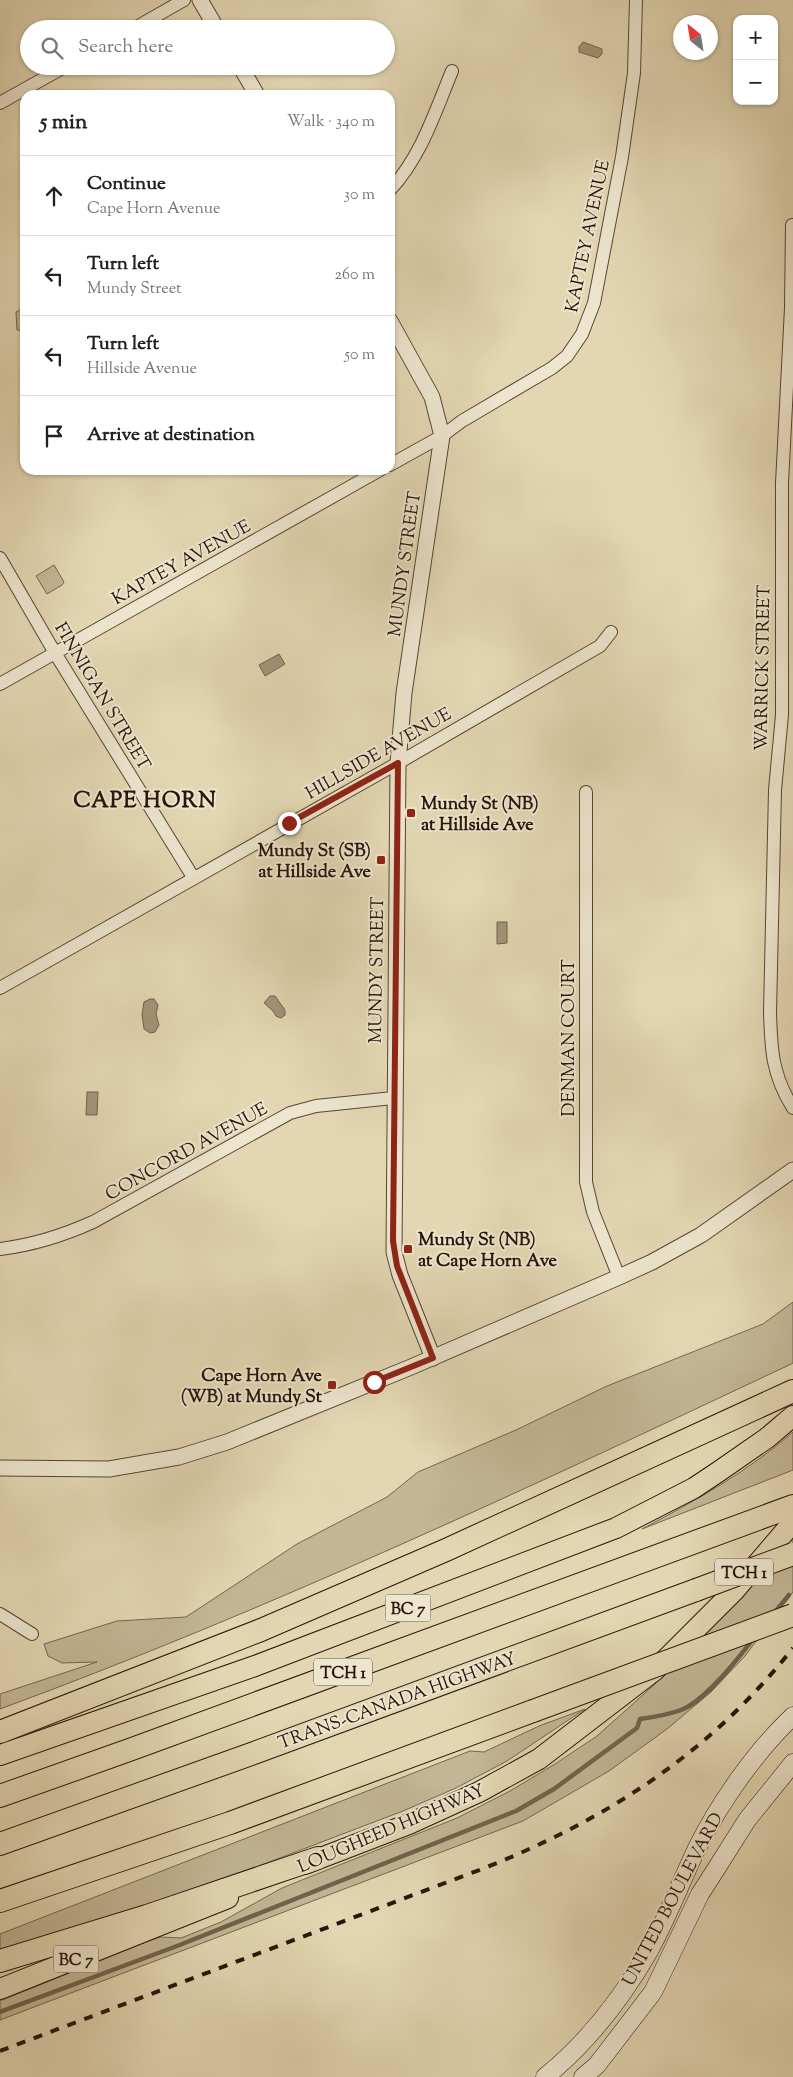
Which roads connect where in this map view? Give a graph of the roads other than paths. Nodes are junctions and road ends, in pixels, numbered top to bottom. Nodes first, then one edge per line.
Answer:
1 (184, 0) edge
2 (200, 0) edge
3 (636, 0) edge
4 (149, 20) edge
5 (212, 20) edge
6 (452, 71) dead end
7 (50, 75) edge
8 (245, 75) edge
9 (23, 90) edge
10 (254, 90) edge
11 (20, 92) edge
12 (0, 103) edge
13 (395, 184) edge
14 (792, 225) edge
15 (395, 330) edge
16 (442, 436) junction
17 (395, 462) edge
18 (371, 475) edge
19 (0, 558) edge
20 (611, 632) dead end
21 (55, 653) junction
22 (0, 684) edge
23 (398, 763) junction
24 (586, 792) dead end
25 (193, 877) junction
26 (0, 988) edge
27 (393, 1098) junction
28 (793, 1108) edge
29 (793, 1170) edge
30 (0, 1248) edge
31 (619, 1277) junction
32 (433, 1358) junction
33 (793, 1391) edge
34 (793, 1416) edge
35 (0, 1468) edge
36 (793, 1506) edge
37 (793, 1522) edge
38 (793, 1554) edge
39 (0, 1614) edge
40 (793, 1615) edge
41 (32, 1634) dead end
42 (793, 1716) edge
43 (0, 1732) edge
44 (0, 1755) edge
45 (793, 1763) edge
46 (0, 1796) edge
47 (230, 1822) junction
48 (54, 1826) junction
49 (0, 1844) edge
50 (0, 1850) edge
51 (318, 1858) junction
52 (0, 1901) edge
53 (0, 1917) edge
54 (0, 1961) edge
55 (0, 1989) edge
56 (545, 2077) edge
57 (583, 2077) edge

1 - 4 street
2 - 5 street
3 - 16 street, KAPTEY AVENUE
6 - 13 street
7 - 9 street
8 - 10 street
11 - 12 street
14 - 28 street, WARRICK STREET
15 - 16 street, MUNDY STREET
16 - 17 street, KAPTEY AVENUE
16 - 23 street, MUNDY STREET
18 - 21 street, KAPTEY AVENUE
19 - 21 street, FINNIGAN STREET
20 - 23 street, HILLSIDE AVENUE
21 - 22 street, KAPTEY AVENUE
21 - 25 street, FINNIGAN STREET
23 - 25 street, HILLSIDE AVENUE
23 - 27 street, MUNDY STREET
24 - 31 street, DENMAN COURT
25 - 26 street, HILLSIDE AVENUE
27 - 30 street, CONCORD AVENUE
27 - 32 street, MUNDY STREET
29 - 31 street
31 - 32 street
32 - 35 street
33 - 43 highway
34 - 44 main road, BC 7
36 - 46 highway, TCH 1
37 - 51 main road, LOUGHEED HIGHWAY / BC 7
38 - 48 highway, TRANS-CANADA HIGHWAY / TCH 1, bridge
39 - 41 street
40 - 47 highway, bridge
42 - 56 main road, UNITED BOULEVARD
45 - 57 main road, UNITED BOULEVARD
47 - 52 highway
47 - 53 highway
48 - 49 highway, TRANS-CANADA HIGHWAY / TCH 1
48 - 50 highway
51 - 54 highway
51 - 55 main road, LOUGHEED HIGHWAY / BC 7

